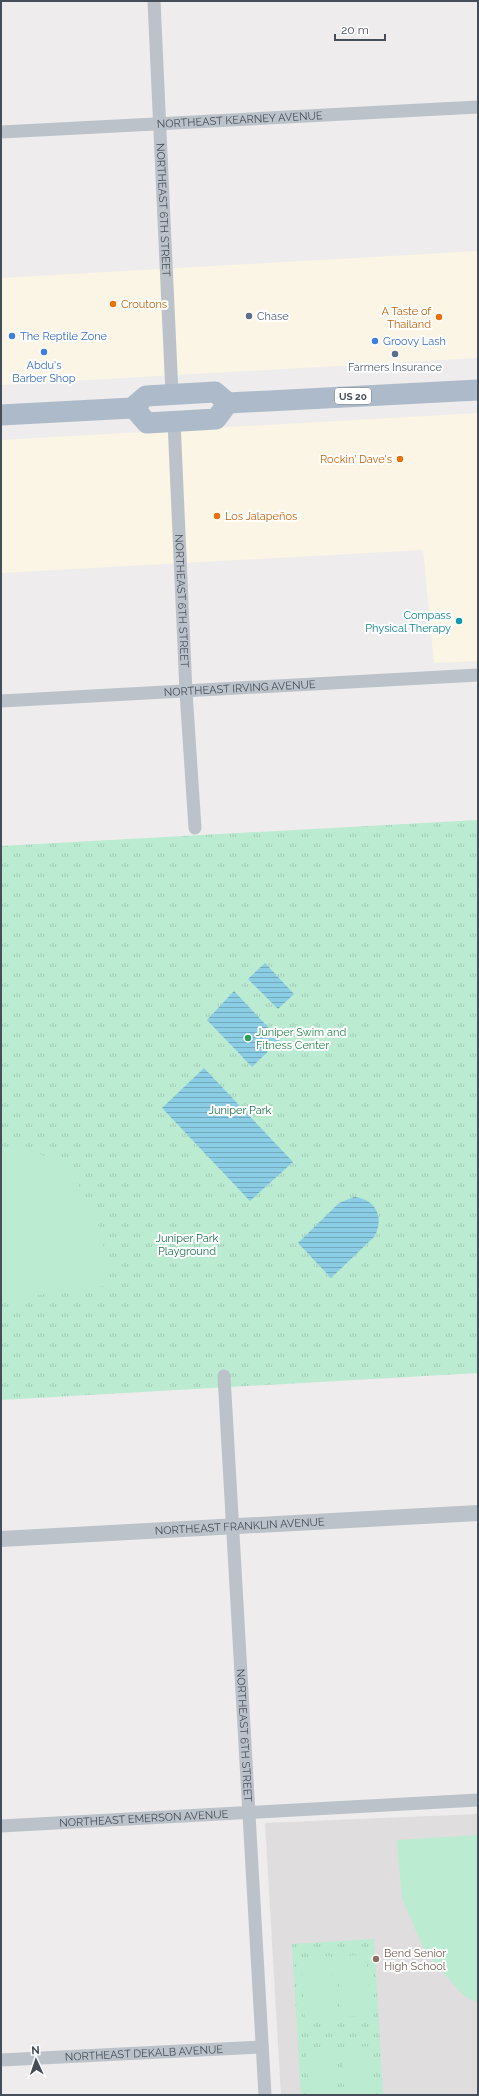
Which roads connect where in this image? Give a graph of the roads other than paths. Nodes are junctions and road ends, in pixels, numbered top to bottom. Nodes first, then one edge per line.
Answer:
1 (154, 1) edge
2 (478, 107) edge
3 (159, 122) junction
4 (1, 132) edge
5 (478, 390) edge
6 (172, 394) junction
7 (228, 403) junction
8 (133, 407) junction
9 (1, 415) edge
10 (174, 421) junction
11 (478, 674) edge
12 (186, 692) junction
13 (1, 701) edge
14 (195, 828) dead end
15 (224, 1376) dead end
16 (478, 1513) edge
17 (233, 1527) junction
18 (1, 1539) edge
19 (478, 1800) edge
20 (250, 1812) junction
21 (1, 1826) edge
22 (262, 2047) junction
23 (1, 2060) edge
24 (265, 2095) edge

1 - 3 street, NORTHEAST 6TH STREET
2 - 3 street, NORTHEAST KEARNEY AVENUE
3 - 4 street, NORTHEAST KEARNEY AVENUE
3 - 6 street, NORTHEAST 6TH STREET
5 - 7 main road, US 20
6 - 7 main road
6 - 8 main road
7 - 10 main road
8 - 9 main road
8 - 10 main road
10 - 12 street, NORTHEAST 6TH STREET
11 - 12 street, NORTHEAST IRVING AVENUE
12 - 13 street, NORTHEAST IRVING AVENUE
12 - 14 street, NORTHEAST 6TH STREET
15 - 17 street, NORTHEAST 6TH STREET
16 - 17 street, NORTHEAST FRANKLIN AVENUE
17 - 18 street, NORTHEAST FRANKLIN AVENUE
17 - 20 street, NORTHEAST 6TH STREET
19 - 20 street, NORTHEAST EMERSON AVENUE
20 - 21 street, NORTHEAST EMERSON AVENUE
20 - 22 street, NORTHEAST 6TH STREET
22 - 23 street, NORTHEAST DEKALB AVENUE
22 - 24 street, NORTHEAST 6TH STREET

